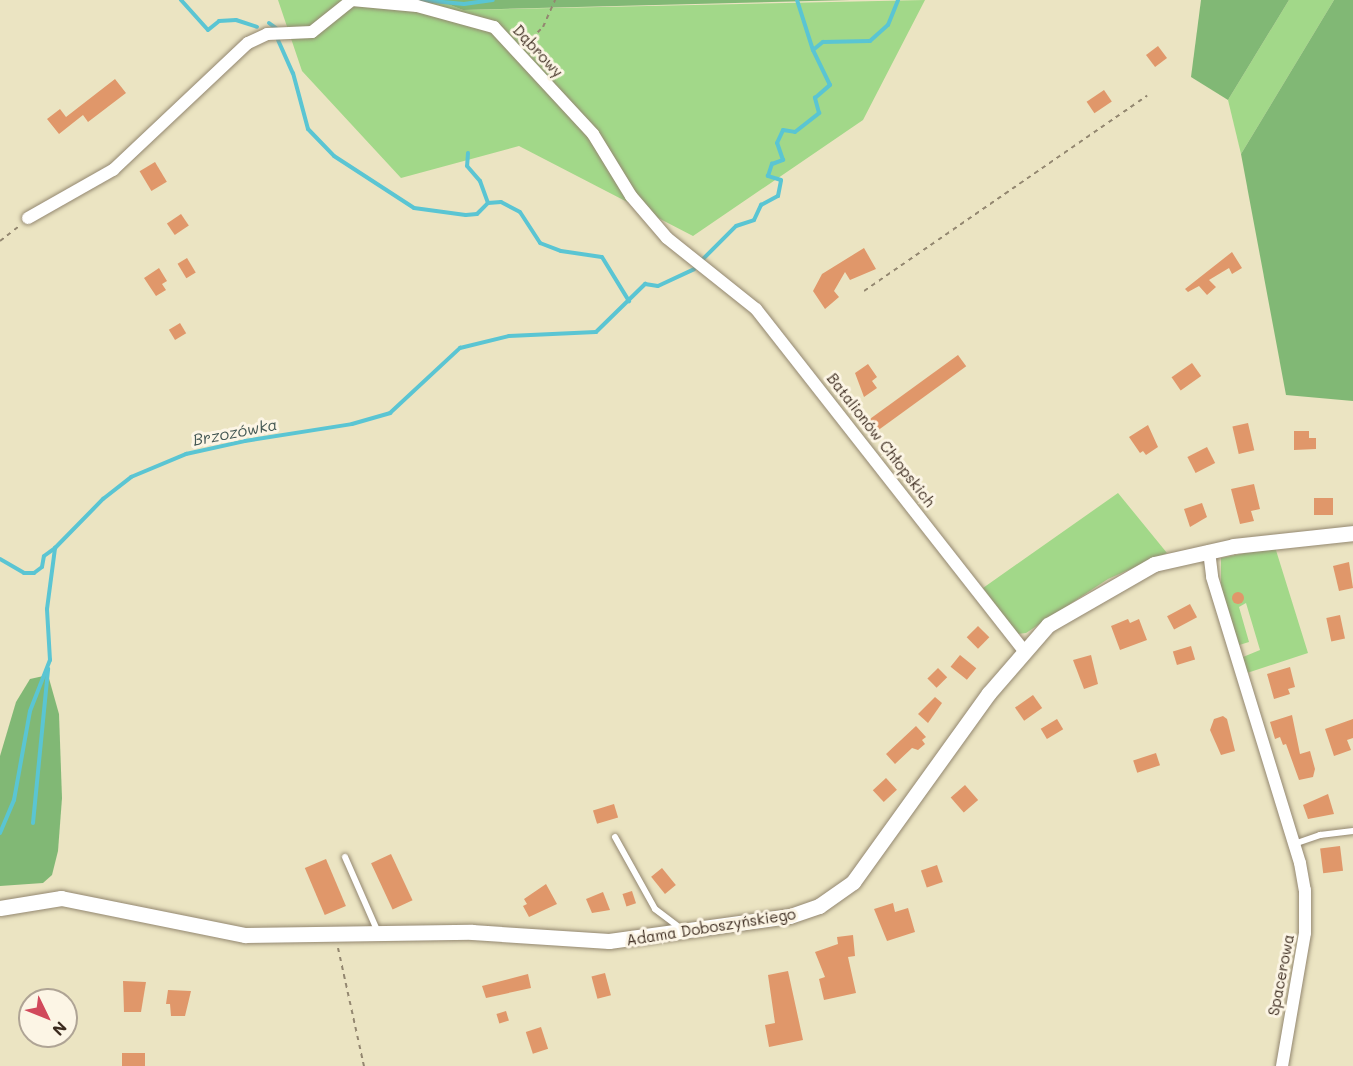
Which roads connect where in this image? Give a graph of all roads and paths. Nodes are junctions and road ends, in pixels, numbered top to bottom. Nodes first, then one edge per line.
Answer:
1 (555, 0) edge
2 (519, 52) junction
3 (1147, 96) dead end
4 (28, 218) joint
5 (0, 241) edge
6 (699, 266) joint
7 (864, 291) dead end
8 (1353, 533) edge
9 (1204, 553) junction
10 (1023, 650) junction
11 (1353, 831) edge
12 (615, 837) dead end
13 (1294, 844) junction
14 (345, 857) dead end
15 (0, 908) edge
16 (378, 932) junction
17 (335, 933) junction
18 (688, 933) junction
19 (364, 1066) edge
20 (1282, 1066) edge

1 - 2 path
2 - 4 street, Dąbrowy
2 - 6 street, Dąbrowy
3 - 7 path
4 - 5 path
6 - 10 street, Batalionów Chłopskich
8 - 9 street, Adama Doboszyńskiego
9 - 10 street, Adama Doboszyńskiego
9 - 13 street, Spacerowa
10 - 18 street, Adama Doboszyńskiego
11 - 13 lane
12 - 18 lane
13 - 20 street, Spacerowa
14 - 16 lane
15 - 17 street, Adama Doboszyńskiego
16 - 17 street, Adama Doboszyńskiego
16 - 18 street, Adama Doboszyńskiego
17 - 19 path

